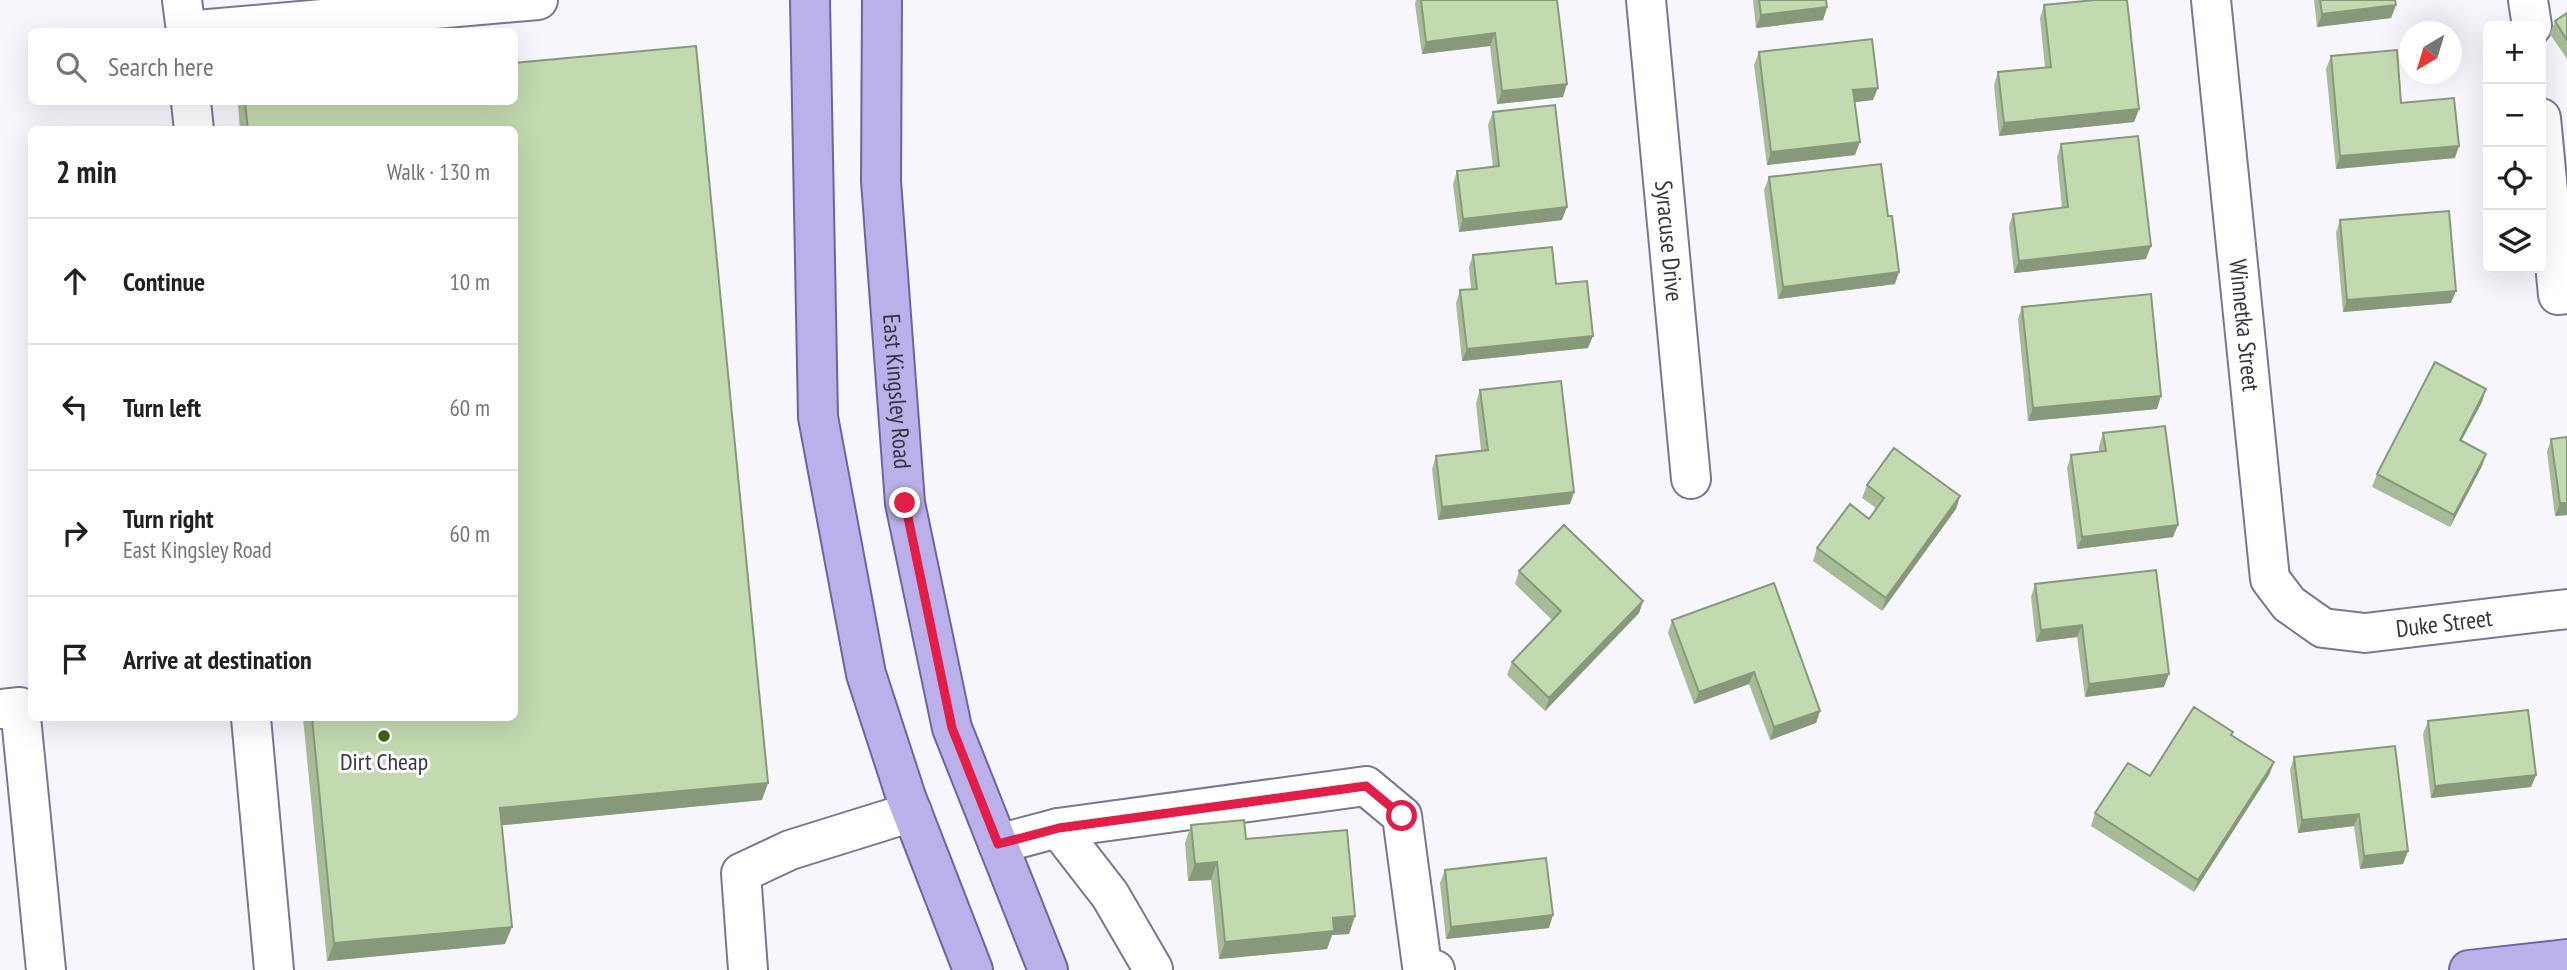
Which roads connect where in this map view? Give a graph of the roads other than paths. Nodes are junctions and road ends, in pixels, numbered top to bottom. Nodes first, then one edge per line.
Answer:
1 (182, 0) edge
2 (538, 0) edge
3 (810, 0) edge
4 (882, 0) edge
5 (1646, 0) edge
6 (2211, 0) edge
7 (2528, 0) edge
8 (470, 3) edge
9 (2531, 21) edge
10 (186, 28) edge
11 (216, 28) edge
12 (191, 105) edge
13 (194, 126) edge
14 (2544, 147) edge
15 (2567, 294) edge
16 (1691, 479) dead end
17 (2567, 609) edge
18 (2323, 628) joint
19 (0, 709) edge
20 (251, 721) edge
21 (15, 800) edge
22 (912, 812) junction
23 (1059, 828) junction
24 (998, 844) junction
25 (2567, 959) edge
26 (1153, 969) edge
27 (46, 970) edge
28 (274, 970) edge
29 (748, 970) edge
30 (973, 970) edge
31 (1048, 970) edge
32 (1435, 970) edge
33 (2469, 970) edge

1 - 10 street
2 - 8 street
3 - 22 main road
4 - 24 main road, East Kingsley Road
5 - 16 street, Syracuse Drive
6 - 18 street, Winnetka Street
7 - 9 street
8 - 11 street
12 - 13 street
14 - 15 street
17 - 18 street, Duke Street
19 - 21 street
20 - 28 street
21 - 27 street
22 - 29 street
22 - 30 main road
23 - 24 street
23 - 26 street
23 - 32 street
24 - 31 main road, East Kingsley Road
25 - 33 main road

